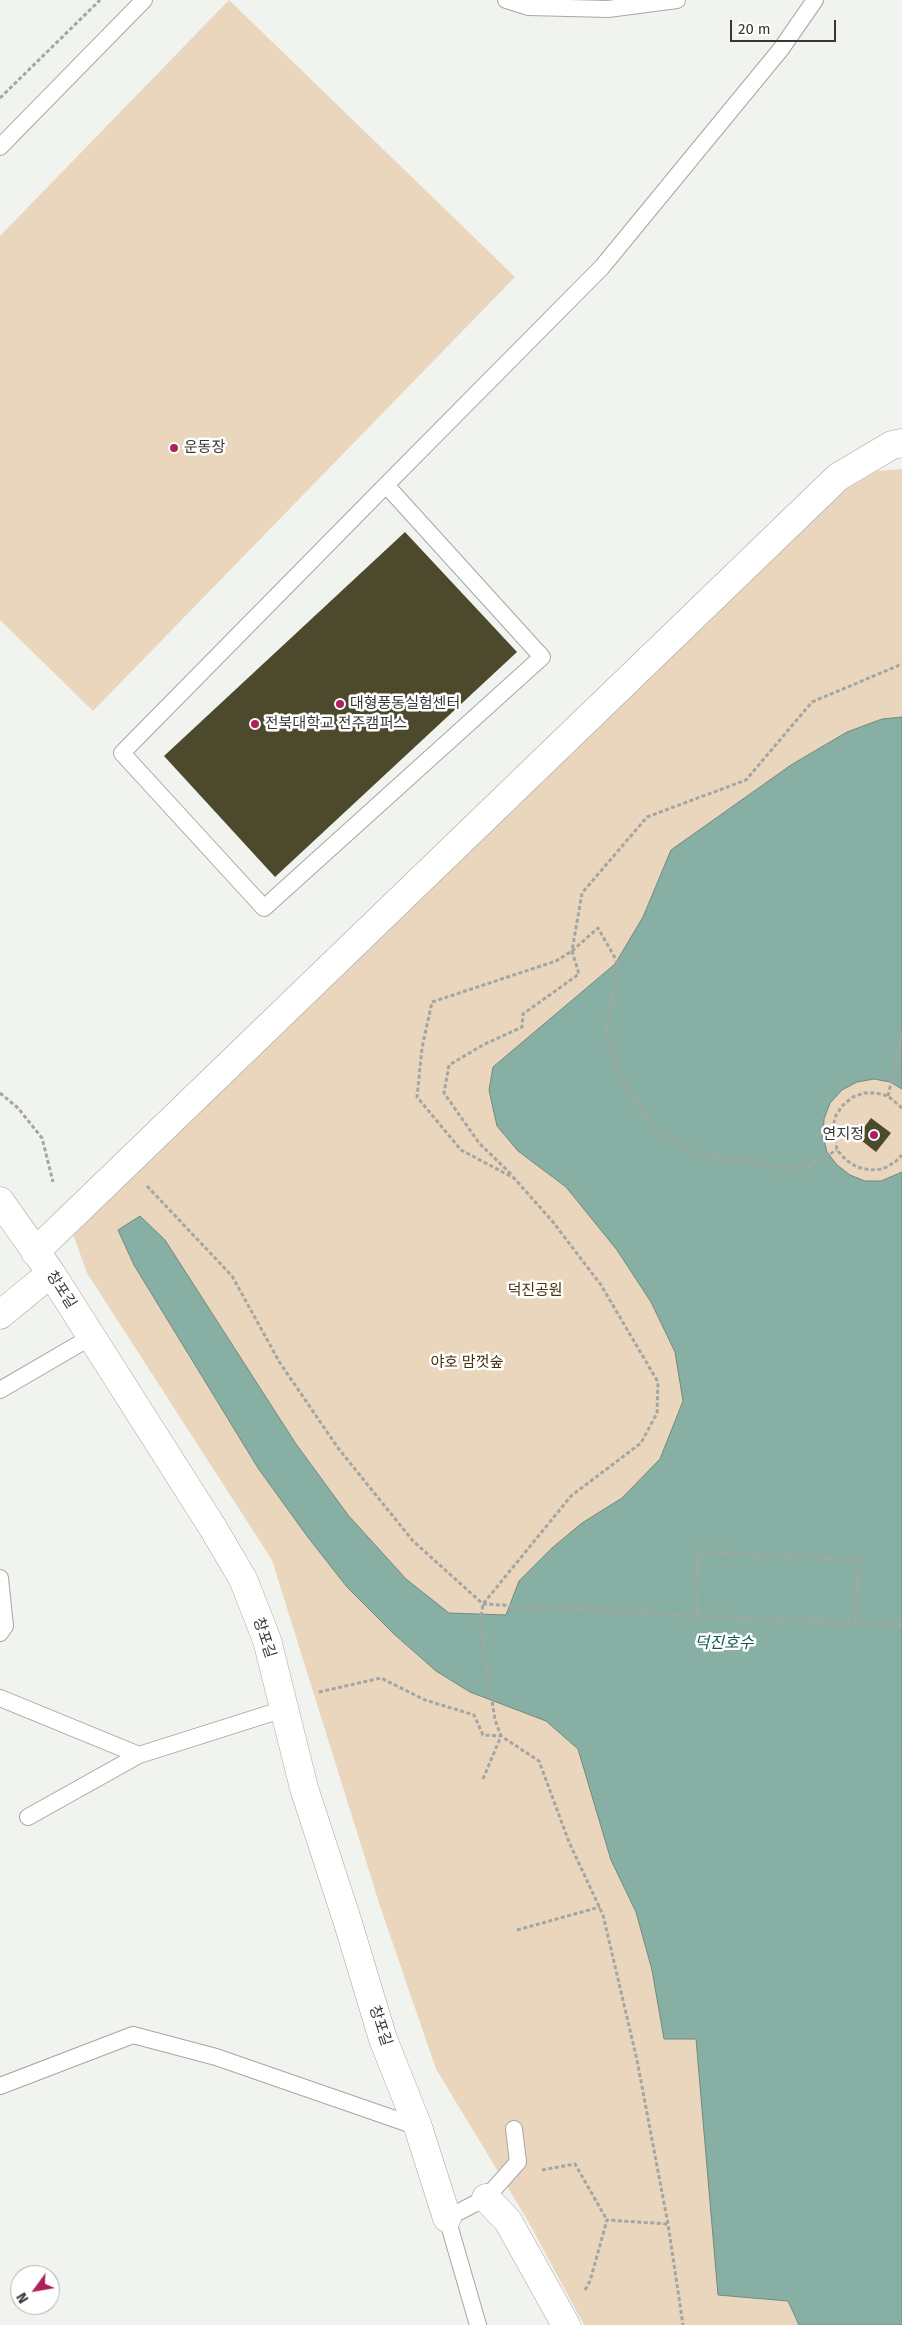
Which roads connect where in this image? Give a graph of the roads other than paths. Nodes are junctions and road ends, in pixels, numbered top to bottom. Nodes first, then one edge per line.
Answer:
1 (144, 0) edge
2 (506, 0) edge
3 (678, 0) edge
4 (815, 0) edge
5 (0, 147) edge
6 (902, 443) edge
7 (386, 485) junction
8 (0, 1201) edge
9 (43, 1263) junction
10 (0, 1315) edge
11 (91, 1337) junction
12 (0, 1390) edge
13 (0, 1578) edge
14 (0, 1633) edge
15 (0, 1698) edge
16 (284, 1709) junction
17 (139, 1755) junction
18 (28, 1817) dead end
19 (0, 2086) edge
20 (418, 2127) junction
21 (514, 2129) dead end
22 (486, 2198) junction
23 (447, 2218) junction
24 (566, 2324) edge
25 (478, 2325) edge

1 - 5 lane
2 - 3 lane
4 - 7 lane
6 - 9 street
7 - 7 lane
8 - 9 street, 창포길
9 - 10 street
9 - 11 street, 창포길
11 - 12 lane
11 - 16 street, 창포길
13 - 14 lane
15 - 17 lane
16 - 17 lane
16 - 20 street, 창포길
17 - 18 lane
19 - 20 lane
20 - 23 street, 창포길
21 - 22 lane
22 - 23 lane
22 - 24 street
23 - 25 lane

